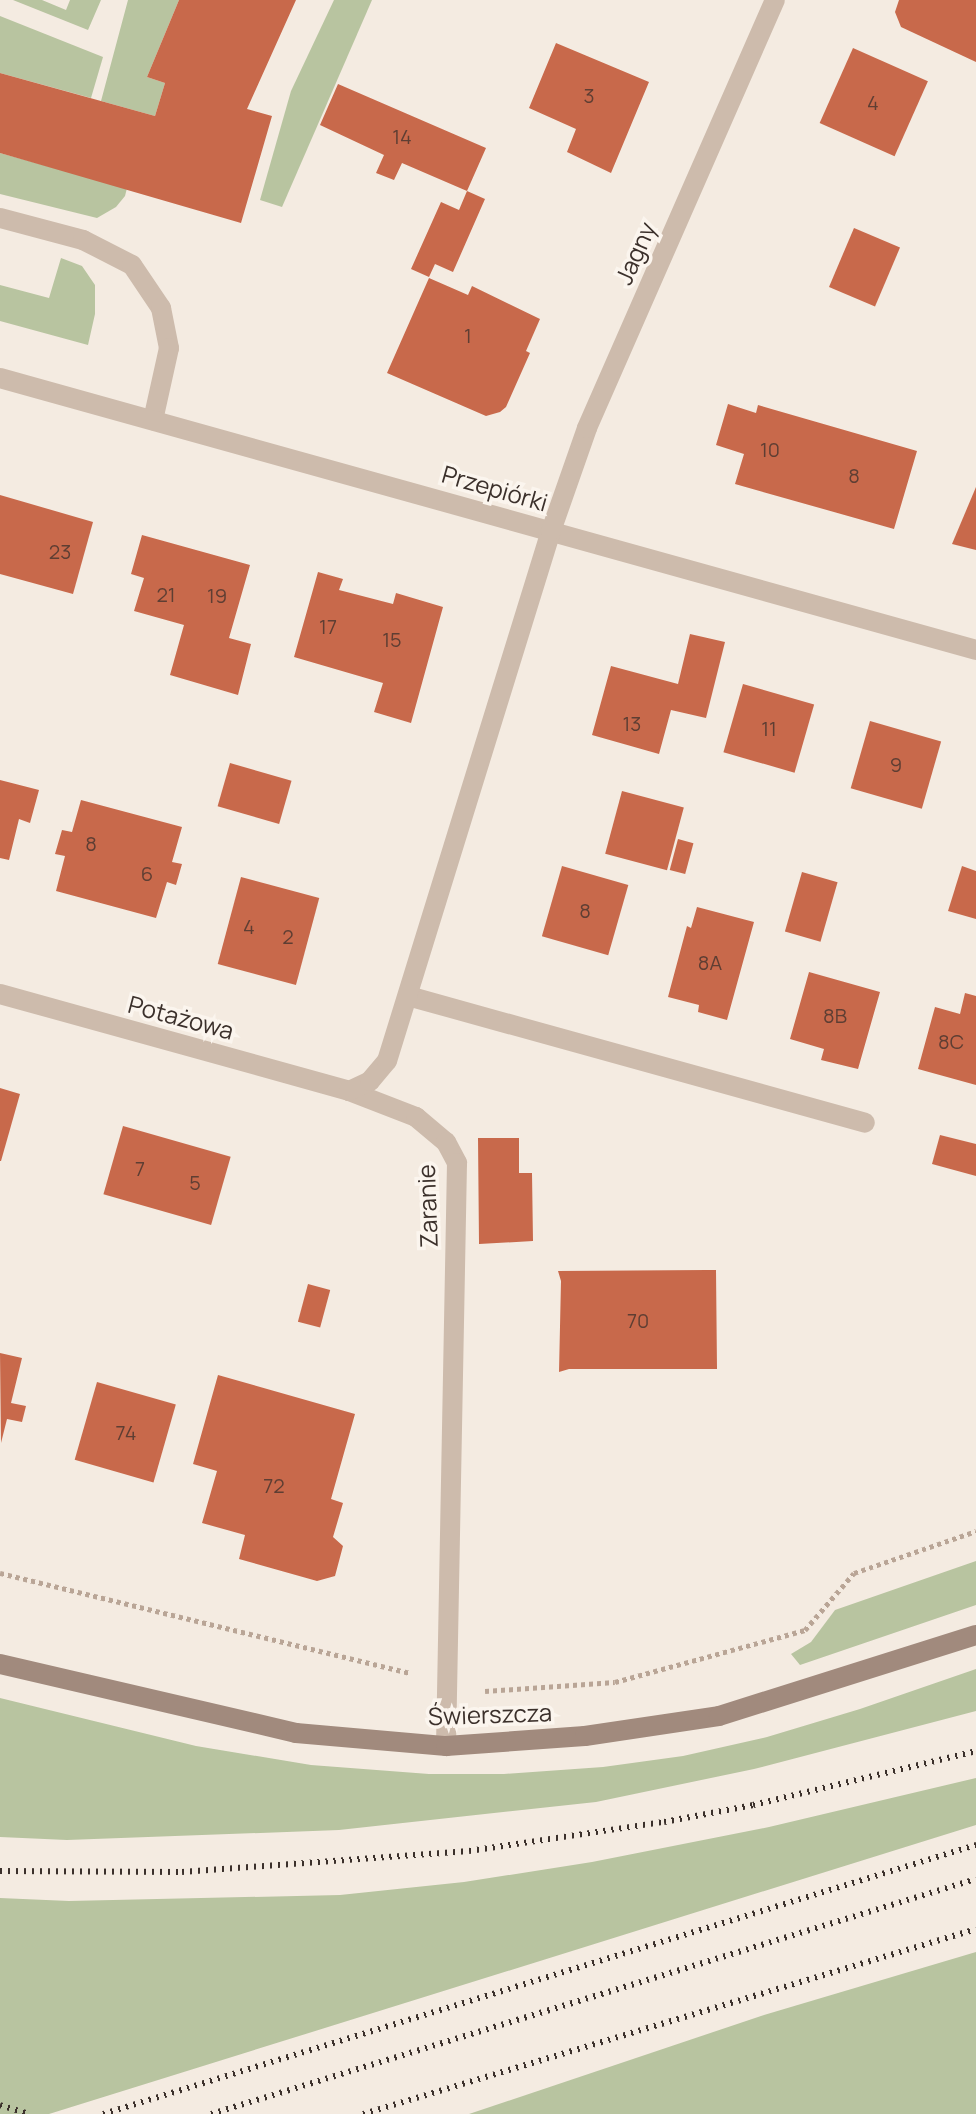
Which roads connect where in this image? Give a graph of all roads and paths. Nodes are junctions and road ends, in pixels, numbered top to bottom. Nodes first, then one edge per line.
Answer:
1 (775, 0) edge
2 (0, 218) edge
3 (0, 378) edge
4 (153, 420) junction
5 (551, 531) junction
6 (976, 650) edge
7 (0, 994) edge
8 (408, 996) junction
9 (349, 1091) junction
10 (865, 1123) dead end
11 (976, 1531) edge
12 (0, 1573) edge
13 (976, 1635) edge
14 (0, 1664) edge
15 (447, 1683) junction
16 (446, 1746) junction

1 - 5 street, Jagny
2 - 4 street
3 - 4 street, Przepiórki
4 - 5 street, Przepiórki
5 - 6 street, Przepiórki
5 - 8 street
7 - 9 street, Potażowa
8 - 9 street
8 - 10 street
9 - 15 street, Zaranie
11 - 15 path
12 - 15 path
13 - 16 street, Świerszcza
14 - 16 street, Świerszcza
15 - 16 street, Zaranie

